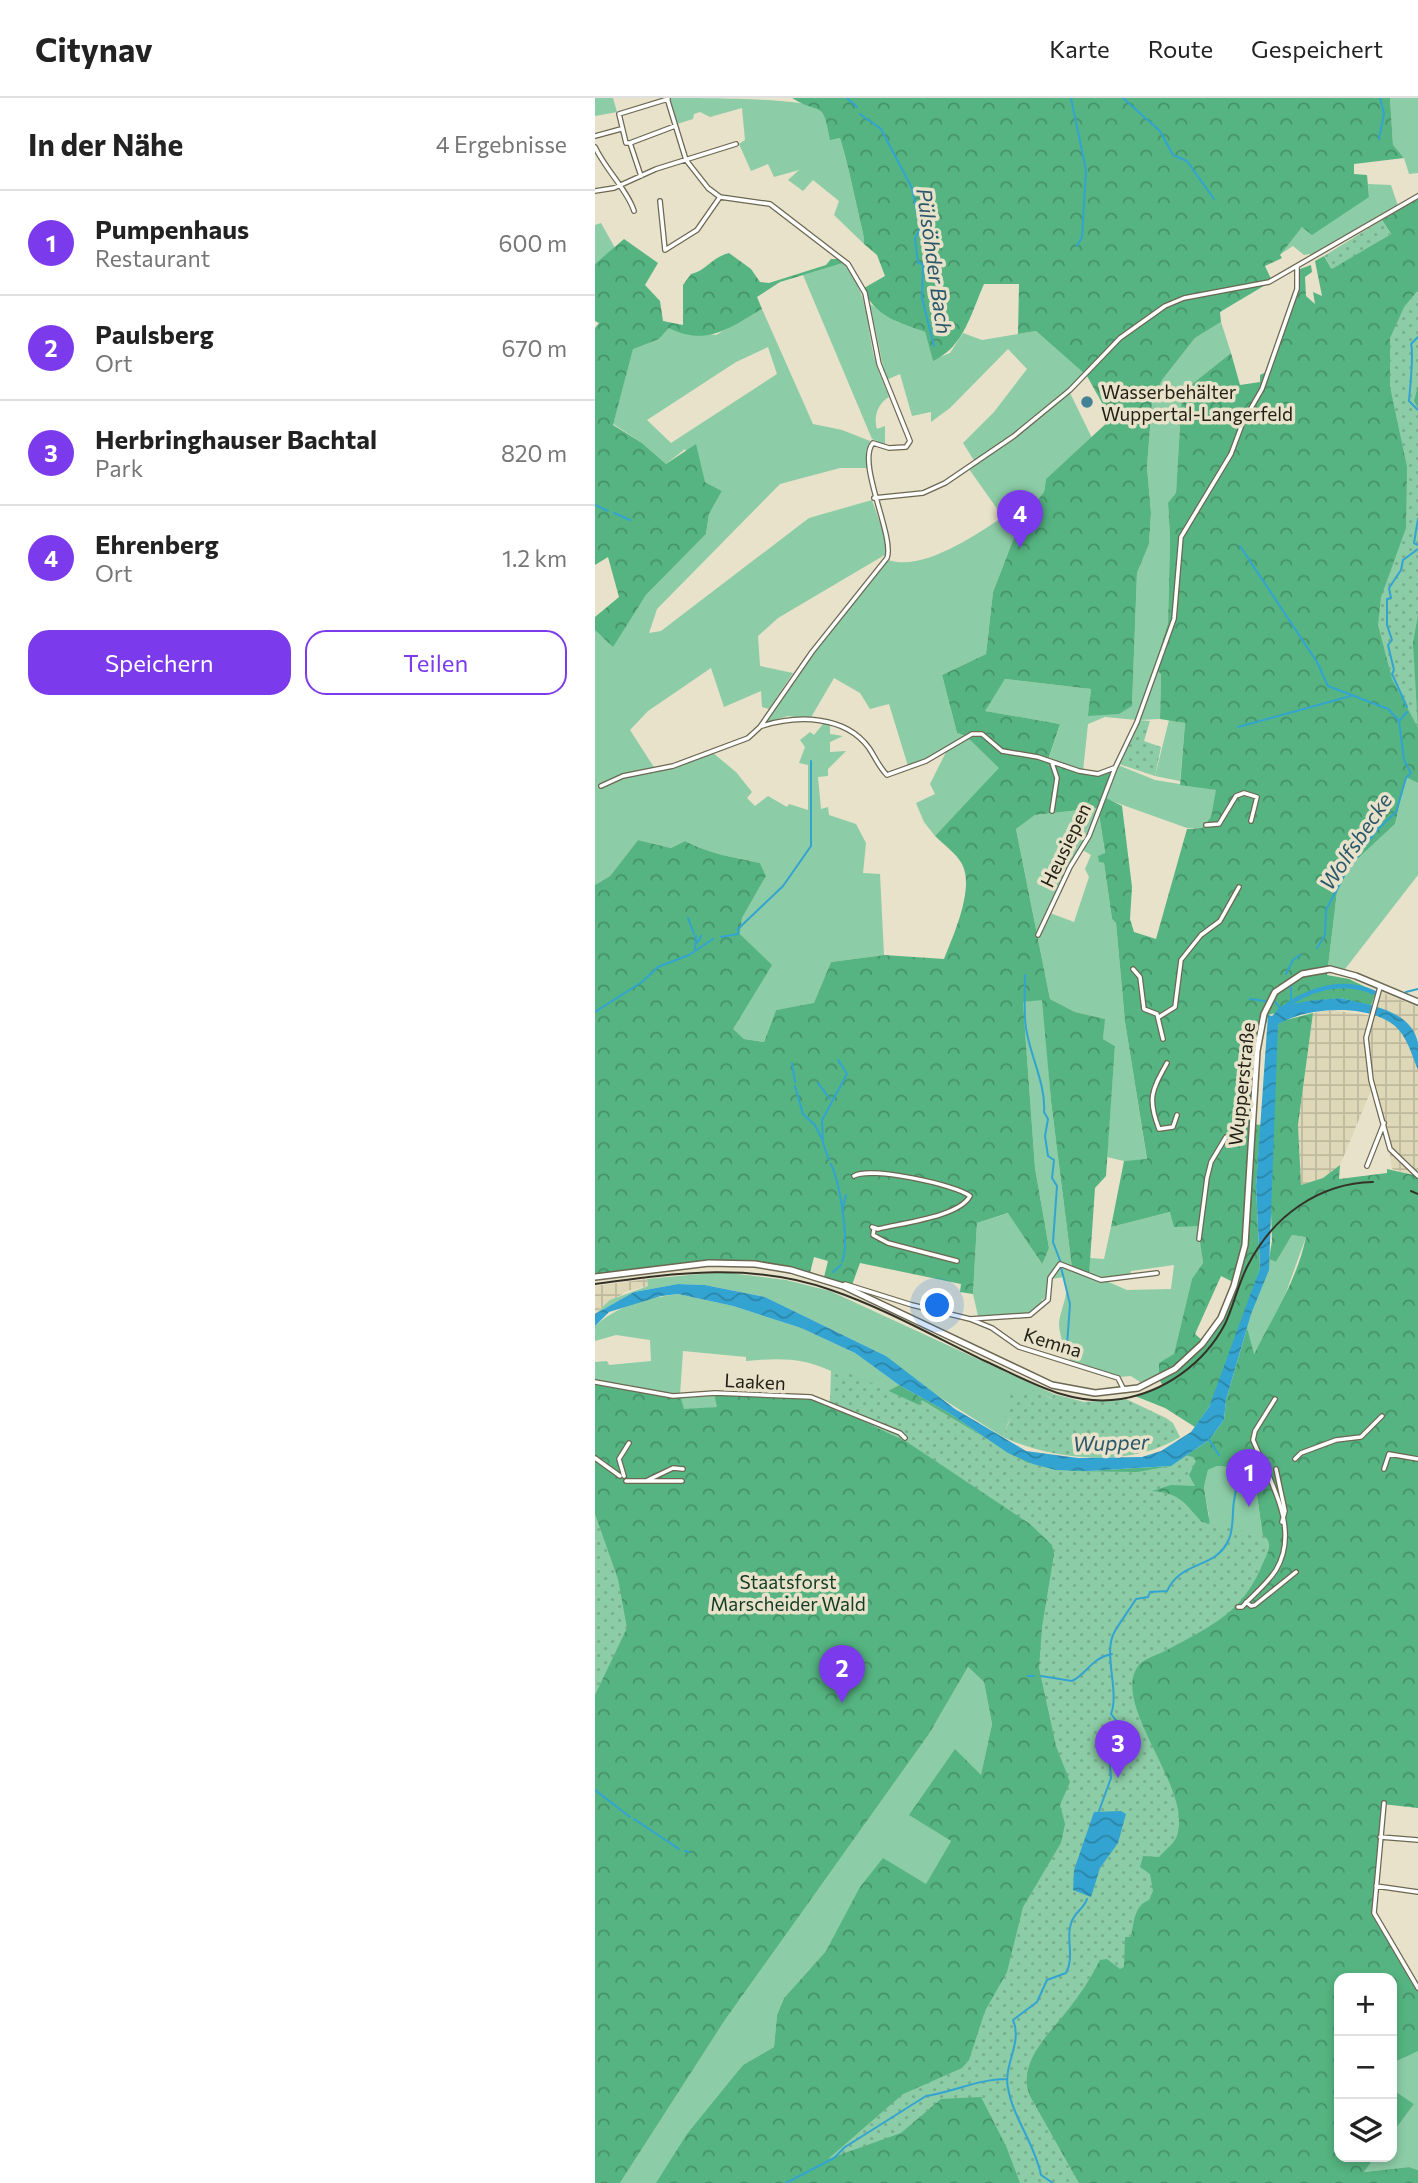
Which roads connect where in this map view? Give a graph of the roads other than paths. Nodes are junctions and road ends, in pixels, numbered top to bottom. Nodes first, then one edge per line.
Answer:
1 (668, 99) edge
2 (675, 126) junction
3 (621, 129) junction
4 (595, 136) edge
5 (630, 144) junction
6 (736, 144) dead end
7 (595, 146) edge
8 (686, 160) junction
9 (642, 177) junction
10 (618, 186) junction
11 (595, 191) edge
12 (1418, 196) edge
13 (720, 197) junction
14 (660, 201) dead end
15 (634, 211) dead end
16 (1297, 266) junction
17 (874, 498) junction
18 (760, 727) junction
19 (1051, 761) junction
20 (1115, 768) junction
21 (601, 786) dead end
22 (1052, 811) dead end
23 (1251, 821) dead end
24 (1206, 825) dead end
25 (1239, 887) dead end
26 (1038, 935) dead end
27 (1133, 969) dead end
28 (1380, 987) junction
29 (1418, 1002) edge
30 (1159, 1017) junction
31 (1163, 1039) dead end
32 (1167, 1063) dead end
33 (1177, 1115) dead end
34 (1384, 1121) junction
35 (1226, 1137) dead end
36 (1367, 1166) dead end
37 (853, 1176) dead end
38 (1418, 1176) edge
39 (1203, 1216) junction
40 (1197, 1224) dead end
41 (1199, 1239) dead end
42 (957, 1261) dead end
43 (1157, 1273) dead end
44 (595, 1277) edge
45 (843, 1286) junction
46 (970, 1319) junction
47 (595, 1382) edge
48 (1125, 1391) junction
49 (1275, 1399) dead end
50 (1382, 1416) dead end
51 (905, 1438) dead end
52 (629, 1443) dead end
53 (595, 1458) edge
54 (1295, 1459) dead end
55 (1418, 1459) edge
56 (683, 1469) dead end
57 (1276, 1469) dead end
58 (1384, 1469) dead end
59 (623, 1478) junction
60 (682, 1480) dead end
61 (644, 1482) junction
62 (1282, 1522) junction
63 (1296, 1572) dead end
64 (1246, 1602) junction
65 (1238, 1607) dead end
66 (1384, 1803) dead end
67 (1380, 1837) junction
68 (1418, 1840) edge
69 (1376, 1886) junction
70 (1418, 1892) edge
71 (1418, 1988) edge

1 - 2 street
1 - 3 street
2 - 5 street
2 - 8 street
3 - 4 street
3 - 5 street
5 - 9 street
6 - 8 street
7 - 10 street
8 - 9 street
8 - 13 street
9 - 10 street
10 - 11 street
10 - 15 street
12 - 16 street
13 - 14 street
13 - 17 street
16 - 17 street
16 - 20 street, Heusiepen
17 - 18 street
18 - 19 street
18 - 21 street
19 - 20 street
19 - 22 street
20 - 26 street, Heusiepen
23 - 24 street
25 - 30 street
27 - 30 street
28 - 29 main road, Wupperstraße
28 - 34 street
28 - 48 main road, Wupperstraße
30 - 31 street
32 - 33 street
34 - 36 street
34 - 38 street
35 - 39 street
37 - 42 street
39 - 40 street
39 - 41 street
43 - 46 street, Kemna
44 - 45 main road, Wupperstraße
45 - 46 street, Kemna
45 - 48 main road, Wupperstraße
46 - 48 street, Kemna
47 - 51 street, Laaken
49 - 62 street
50 - 54 street
52 - 59 street
53 - 59 street
55 - 58 street
56 - 61 street
57 - 62 street
59 - 61 street
60 - 61 street
62 - 64 street
63 - 64 street
64 - 65 street
66 - 67 street
67 - 68 street
67 - 69 street
69 - 70 street
69 - 71 street

